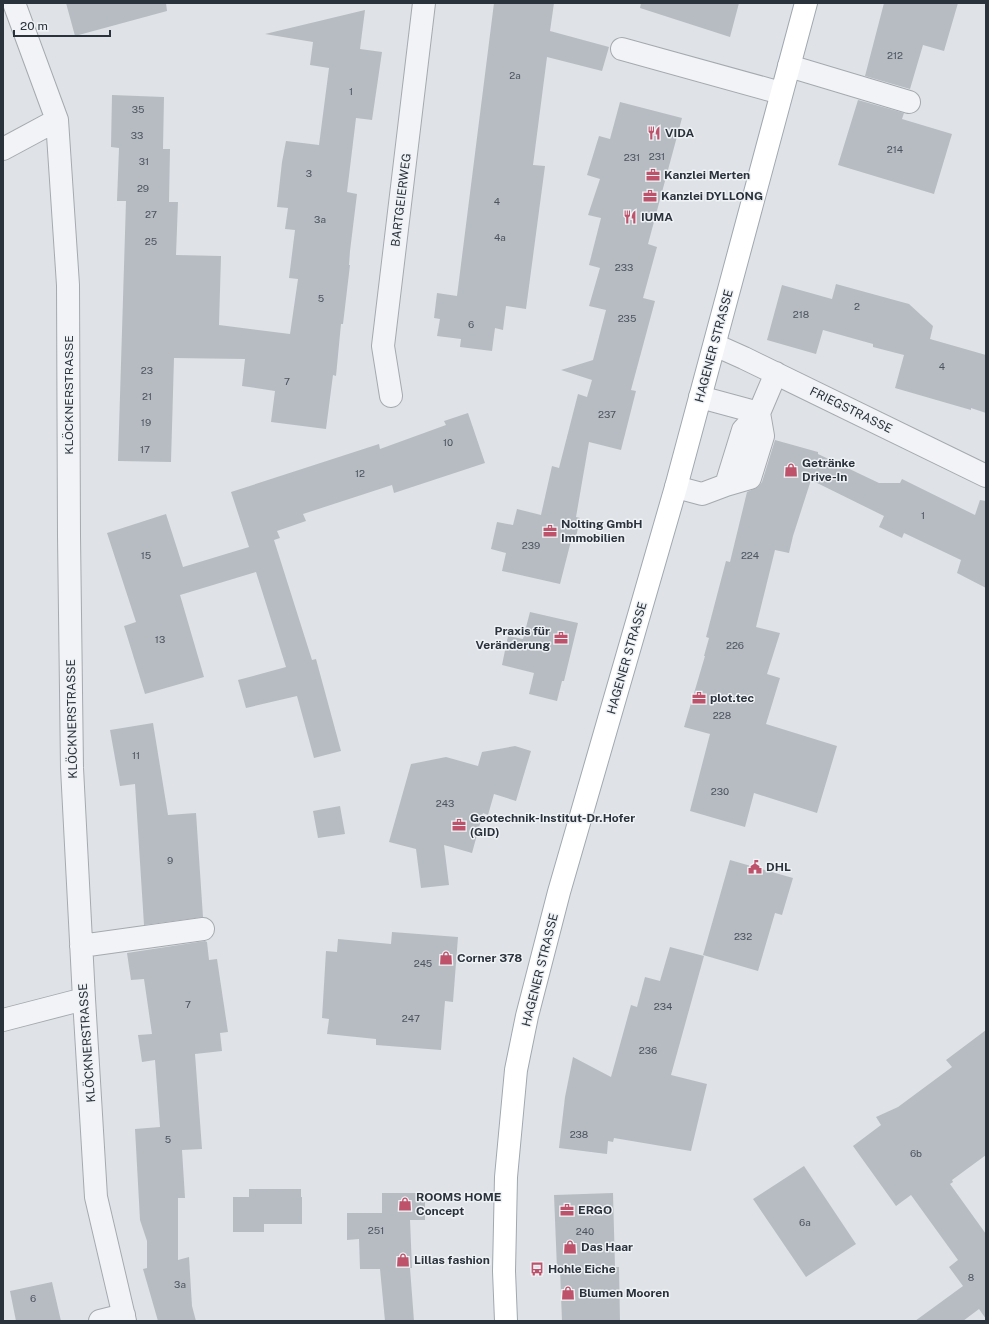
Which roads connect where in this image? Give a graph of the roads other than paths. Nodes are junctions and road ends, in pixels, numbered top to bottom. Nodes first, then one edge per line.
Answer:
1 (14, 3) edge
2 (424, 3) edge
3 (806, 3) edge
4 (622, 49) dead end
5 (789, 66) junction
6 (781, 93) junction
7 (909, 102) dead end
8 (57, 120) junction
9 (3, 149) edge
10 (715, 345) junction
11 (776, 373) junction
12 (391, 396) dead end
13 (700, 397) junction
14 (759, 413) junction
15 (986, 476) edge
16 (676, 487) junction
17 (203, 929) dead end
18 (81, 946) junction
19 (84, 999) junction
20 (3, 1020) edge
21 (124, 1318) edge
22 (100, 1321) edge
23 (506, 1321) edge

1 - 8 street, KLÖCKNERSTRASSE
2 - 12 street, BARTGEIERWEG
3 - 5 main road, HAGENER STRASSE
4 - 6 street
5 - 6 main road, HAGENER STRASSE
5 - 7 street
6 - 10 main road, HAGENER STRASSE
8 - 9 street
8 - 18 street, KLÖCKNERSTRASSE
10 - 11 street, FRIEGSTRASSE
10 - 13 main road, HAGENER STRASSE
11 - 14 street
11 - 15 street, FRIEGSTRASSE
13 - 14 street
13 - 16 main road, HAGENER STRASSE
14 - 16 street
16 - 23 main road, HAGENER STRASSE
17 - 18 street
18 - 19 street, KLÖCKNERSTRASSE
19 - 20 street
19 - 21 street, KLÖCKNERSTRASSE
21 - 22 street, KLÖCKNERSTRASSE

